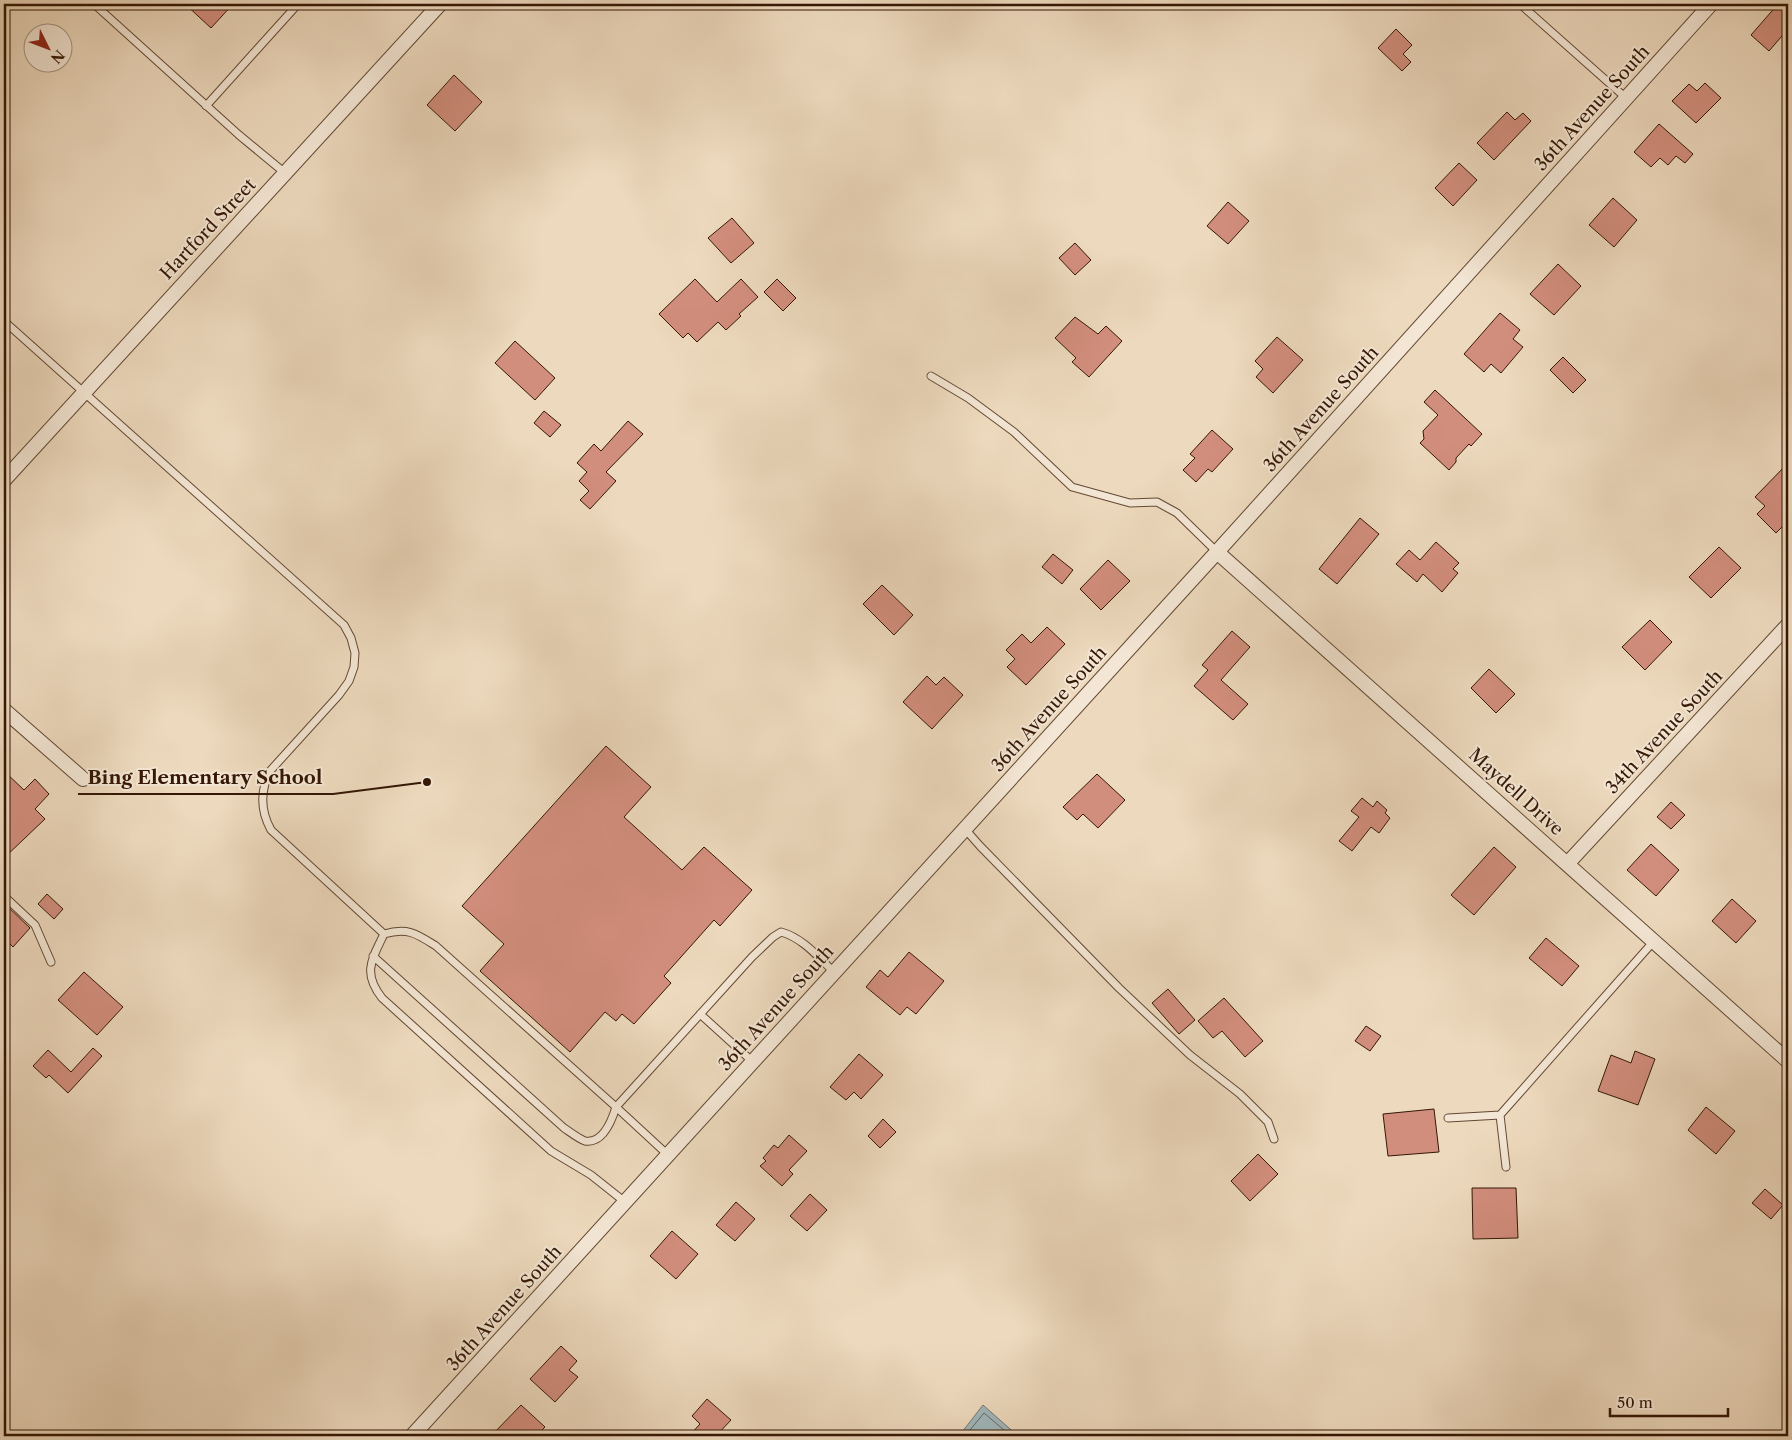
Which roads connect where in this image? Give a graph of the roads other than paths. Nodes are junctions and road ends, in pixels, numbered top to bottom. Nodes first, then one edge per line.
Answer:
1 (94, 4) edge
2 (298, 4) edge
3 (440, 4) edge
4 (1520, 4) edge
5 (1711, 4) edge
6 (1626, 98) junction
7 (206, 106) junction
8 (285, 173) junction
9 (4, 321) edge
10 (931, 376) dead end
11 (85, 392) junction
12 (4, 480) edge
13 (1217, 552) junction
14 (1788, 625) edge
15 (4, 710) edge
16 (83, 779) dead end
17 (965, 829) junction
18 (1568, 864) junction
19 (4, 896) edge
20 (384, 934) junction
21 (1654, 941) junction
22 (373, 956) junction
23 (51, 962) dead end
24 (834, 972) junction
25 (700, 1014) junction
26 (753, 1062) junction
27 (1788, 1062) edge
28 (616, 1107) junction
29 (1500, 1115) junction
30 (1448, 1118) dead end
31 (1274, 1139) dead end
32 (668, 1155) junction
33 (1506, 1167) dead end
34 (625, 1202) junction
35 (412, 1436) edge

1 - 7 lane
2 - 7 lane
3 - 8 street, Hartford Street
4 - 6 lane
5 - 6 street, 36th Avenue South
6 - 13 street, 36th Avenue South
7 - 8 lane
8 - 11 street, Hartford Street
9 - 11 lane
10 - 13 lane
11 - 12 street, Hartford Street
11 - 20 lane
13 - 17 street, 36th Avenue South
13 - 18 street, Maydell Drive
14 - 18 street, 34th Avenue South
15 - 16 street
17 - 24 street, 36th Avenue South
17 - 31 lane
18 - 21 street, Maydell Drive
19 - 23 lane
20 - 22 lane
20 - 28 lane
21 - 27 street, Maydell Drive
21 - 29 lane
22 - 28 lane
22 - 34 lane
24 - 25 lane
24 - 26 street, 36th Avenue South
25 - 26 lane
25 - 28 lane
26 - 32 street, 36th Avenue South
28 - 32 lane
29 - 30 lane
29 - 33 lane
32 - 34 street, 36th Avenue South
34 - 35 street, 36th Avenue South

